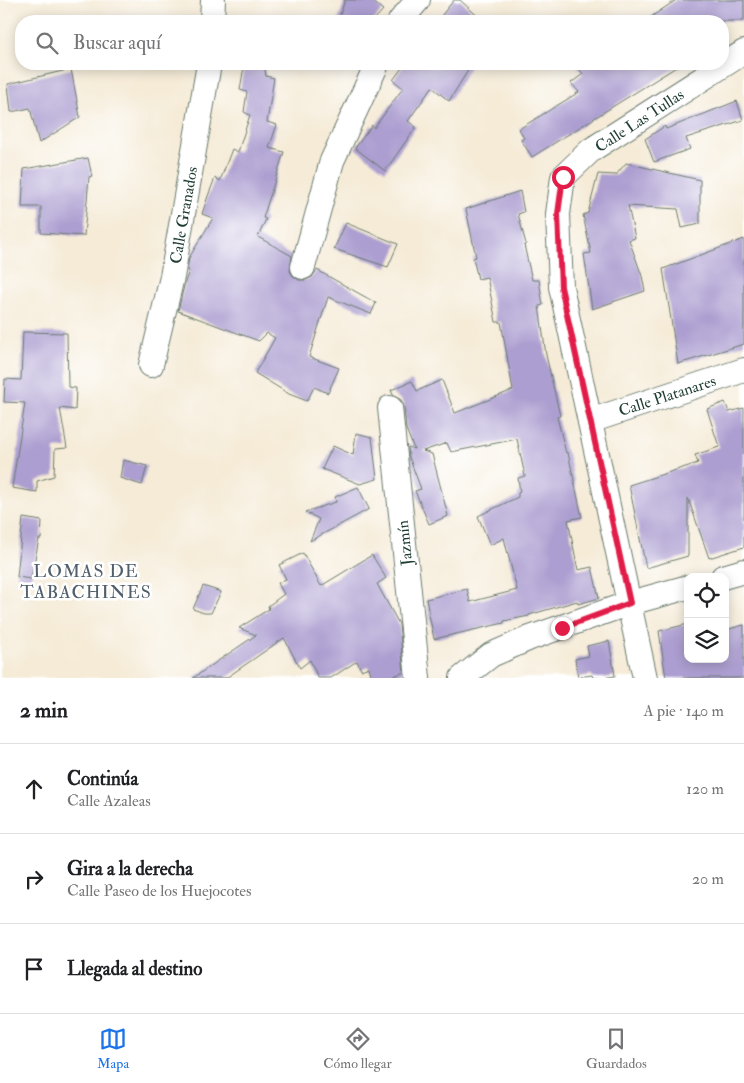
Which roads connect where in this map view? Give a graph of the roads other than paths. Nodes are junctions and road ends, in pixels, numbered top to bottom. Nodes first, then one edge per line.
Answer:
1 (213, 0) edge
2 (418, 0) edge
3 (212, 15) edge
4 (405, 15) edge
5 (744, 52) edge
6 (729, 62) edge
7 (208, 70) edge
8 (374, 70) edge
9 (716, 70) edge
10 (303, 267) dead end
11 (151, 365) dead end
12 (744, 370) edge
13 (390, 408) dead end
14 (590, 421) junction
15 (744, 571) edge
16 (729, 576) edge
17 (684, 588) edge
18 (630, 603) junction
19 (418, 678) edge
20 (462, 678) edge
21 (645, 678) edge

1 - 3 street
2 - 4 street
5 - 6 street, Calle Las Tullas
7 - 11 street, Calle Granados
8 - 10 street
9 - 14 street, Calle Las Tullas
12 - 14 street, Calle Platanares
13 - 19 street, Jazmín
14 - 18 street
15 - 16 street
17 - 18 street
18 - 20 street
18 - 21 street

